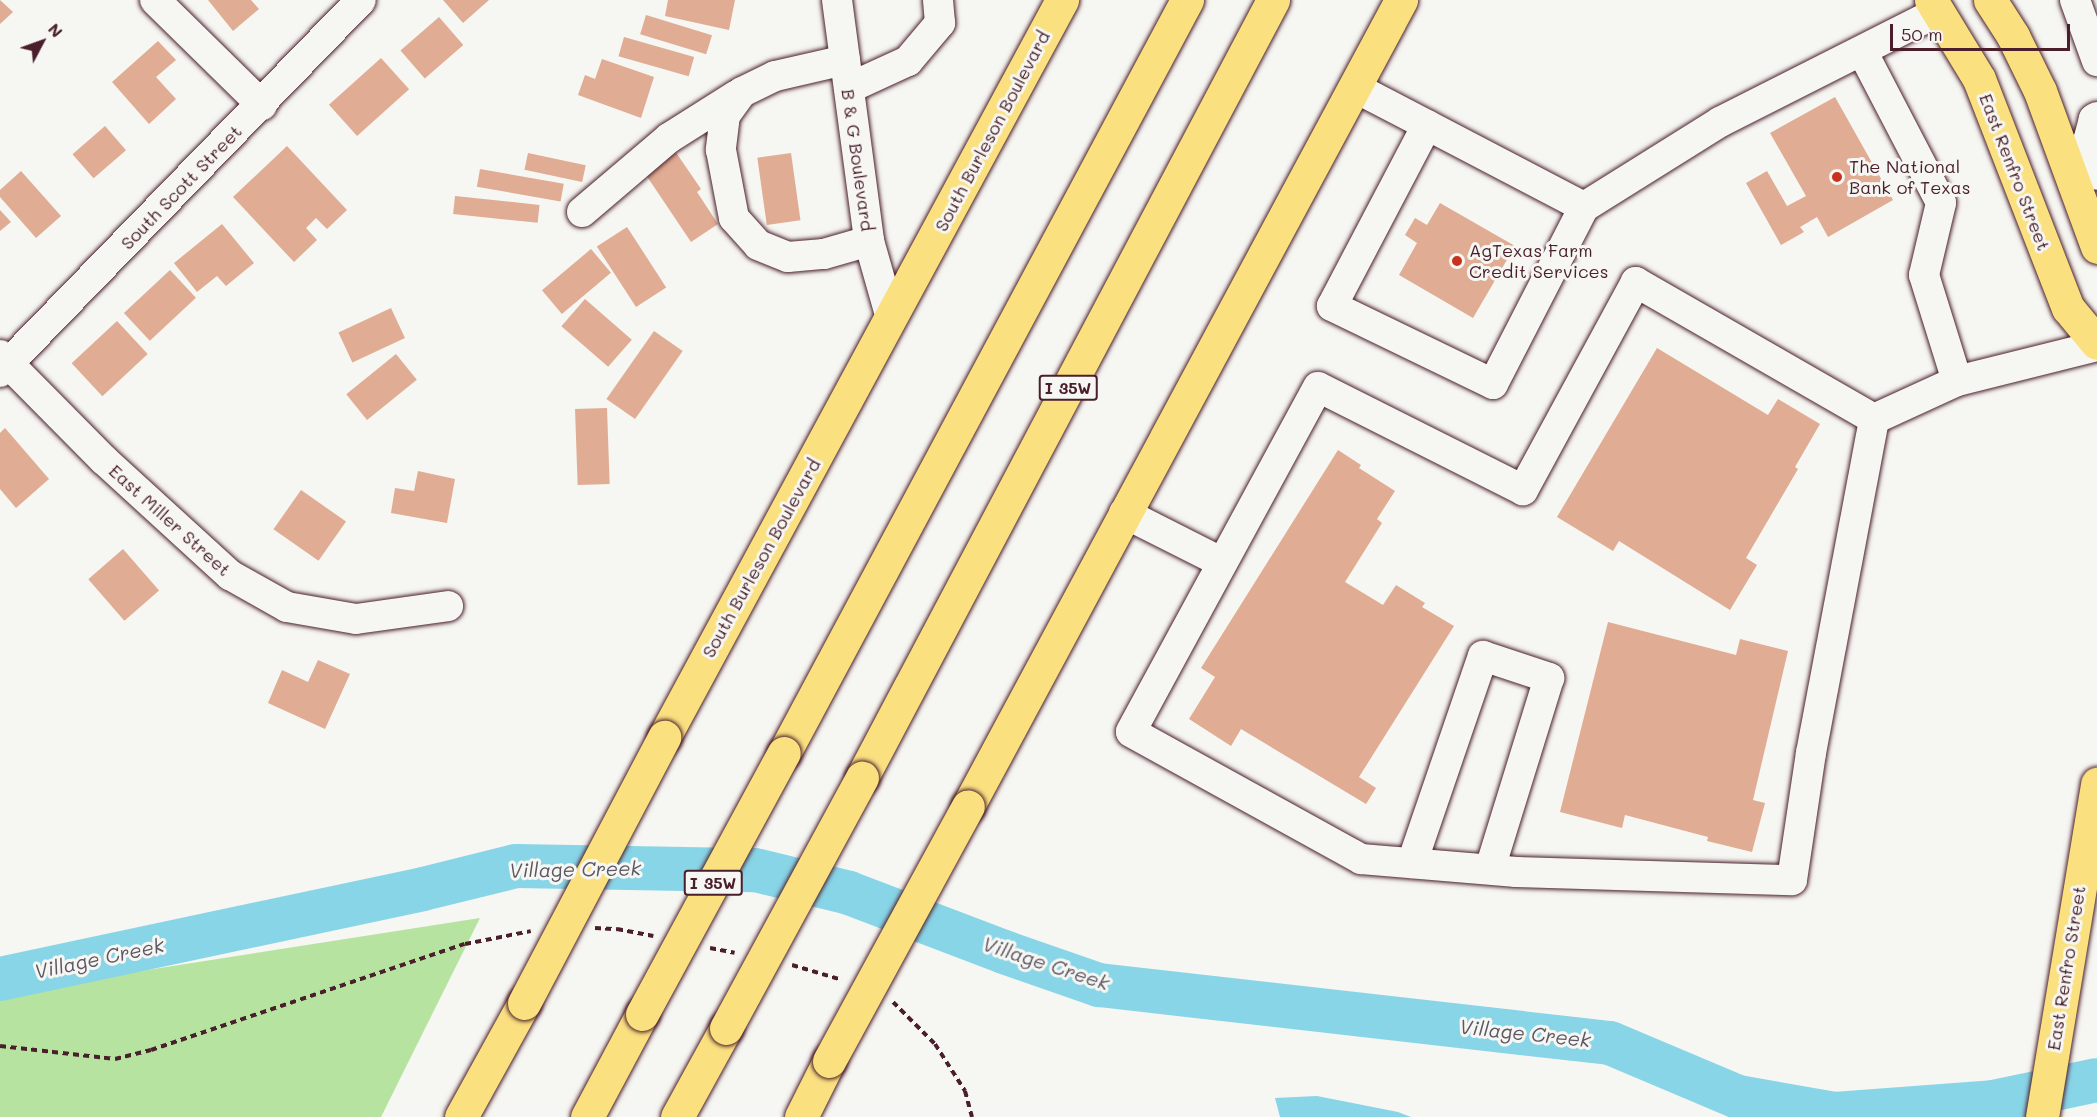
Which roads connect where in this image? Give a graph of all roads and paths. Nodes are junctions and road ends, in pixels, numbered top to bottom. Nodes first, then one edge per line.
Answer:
1 (155, 0) edge
2 (361, 0) edge
3 (837, 0) edge
4 (1062, 0) edge
5 (1187, 0) edge
6 (1274, 0) edge
7 (1401, 0) edge
8 (1990, 0) edge
9 (2075, 0) edge
10 (1934, 6) edge
11 (943, 8) edge
12 (1862, 51) junction
13 (2096, 55) edge
14 (847, 74) junction
15 (1354, 87) junction
16 (742, 92) junction
17 (262, 105) junction
18 (2097, 117) edge
19 (1427, 124) junction
20 (2097, 175) edge
21 (1584, 207) junction
22 (582, 212) dead end
23 (2094, 221) edge
24 (869, 241) junction
25 (891, 318) junction
26 (2097, 344) edge
27 (3, 363) edge
28 (1957, 381) junction
29 (1874, 419) junction
30 (1124, 513) junction
31 (1221, 562) junction
32 (448, 606) dead end
33 (2097, 783) edge
34 (1412, 863) junction
35 (1490, 869) junction
36 (461, 1117) edge
37 (588, 1117) edge
38 (676, 1117) edge
39 (801, 1117) edge
40 (2042, 1117) edge

1 - 17 street
2 - 17 street, South Scott Street
3 - 14 street, B & G Boulevard
4 - 25 main road, South Burleson Boulevard
5 - 37 main road, I 35W, bridge
6 - 38 main road, I 35W, bridge
7 - 15 main road
8 - 23 main road
9 - 13 street
10 - 12 street
10 - 26 main road, East Renfro Street
11 - 14 street
12 - 21 street
12 - 28 street
14 - 16 street
14 - 24 street, B & G Boulevard
15 - 19 street
15 - 30 main road
16 - 22 street
16 - 24 street
17 - 27 street, South Scott Street
18 - 20 street
19 - 21 street
19 - 21 street
24 - 25 street, B & G Boulevard
25 - 36 main road, South Burleson Boulevard, bridge
26 - 28 street
27 - 32 street, East Miller Street
28 - 29 street
29 - 31 street
29 - 35 street
30 - 31 street
30 - 39 main road, bridge
31 - 34 street
33 - 40 main road, East Renfro Street
34 - 35 street
34 - 35 street

